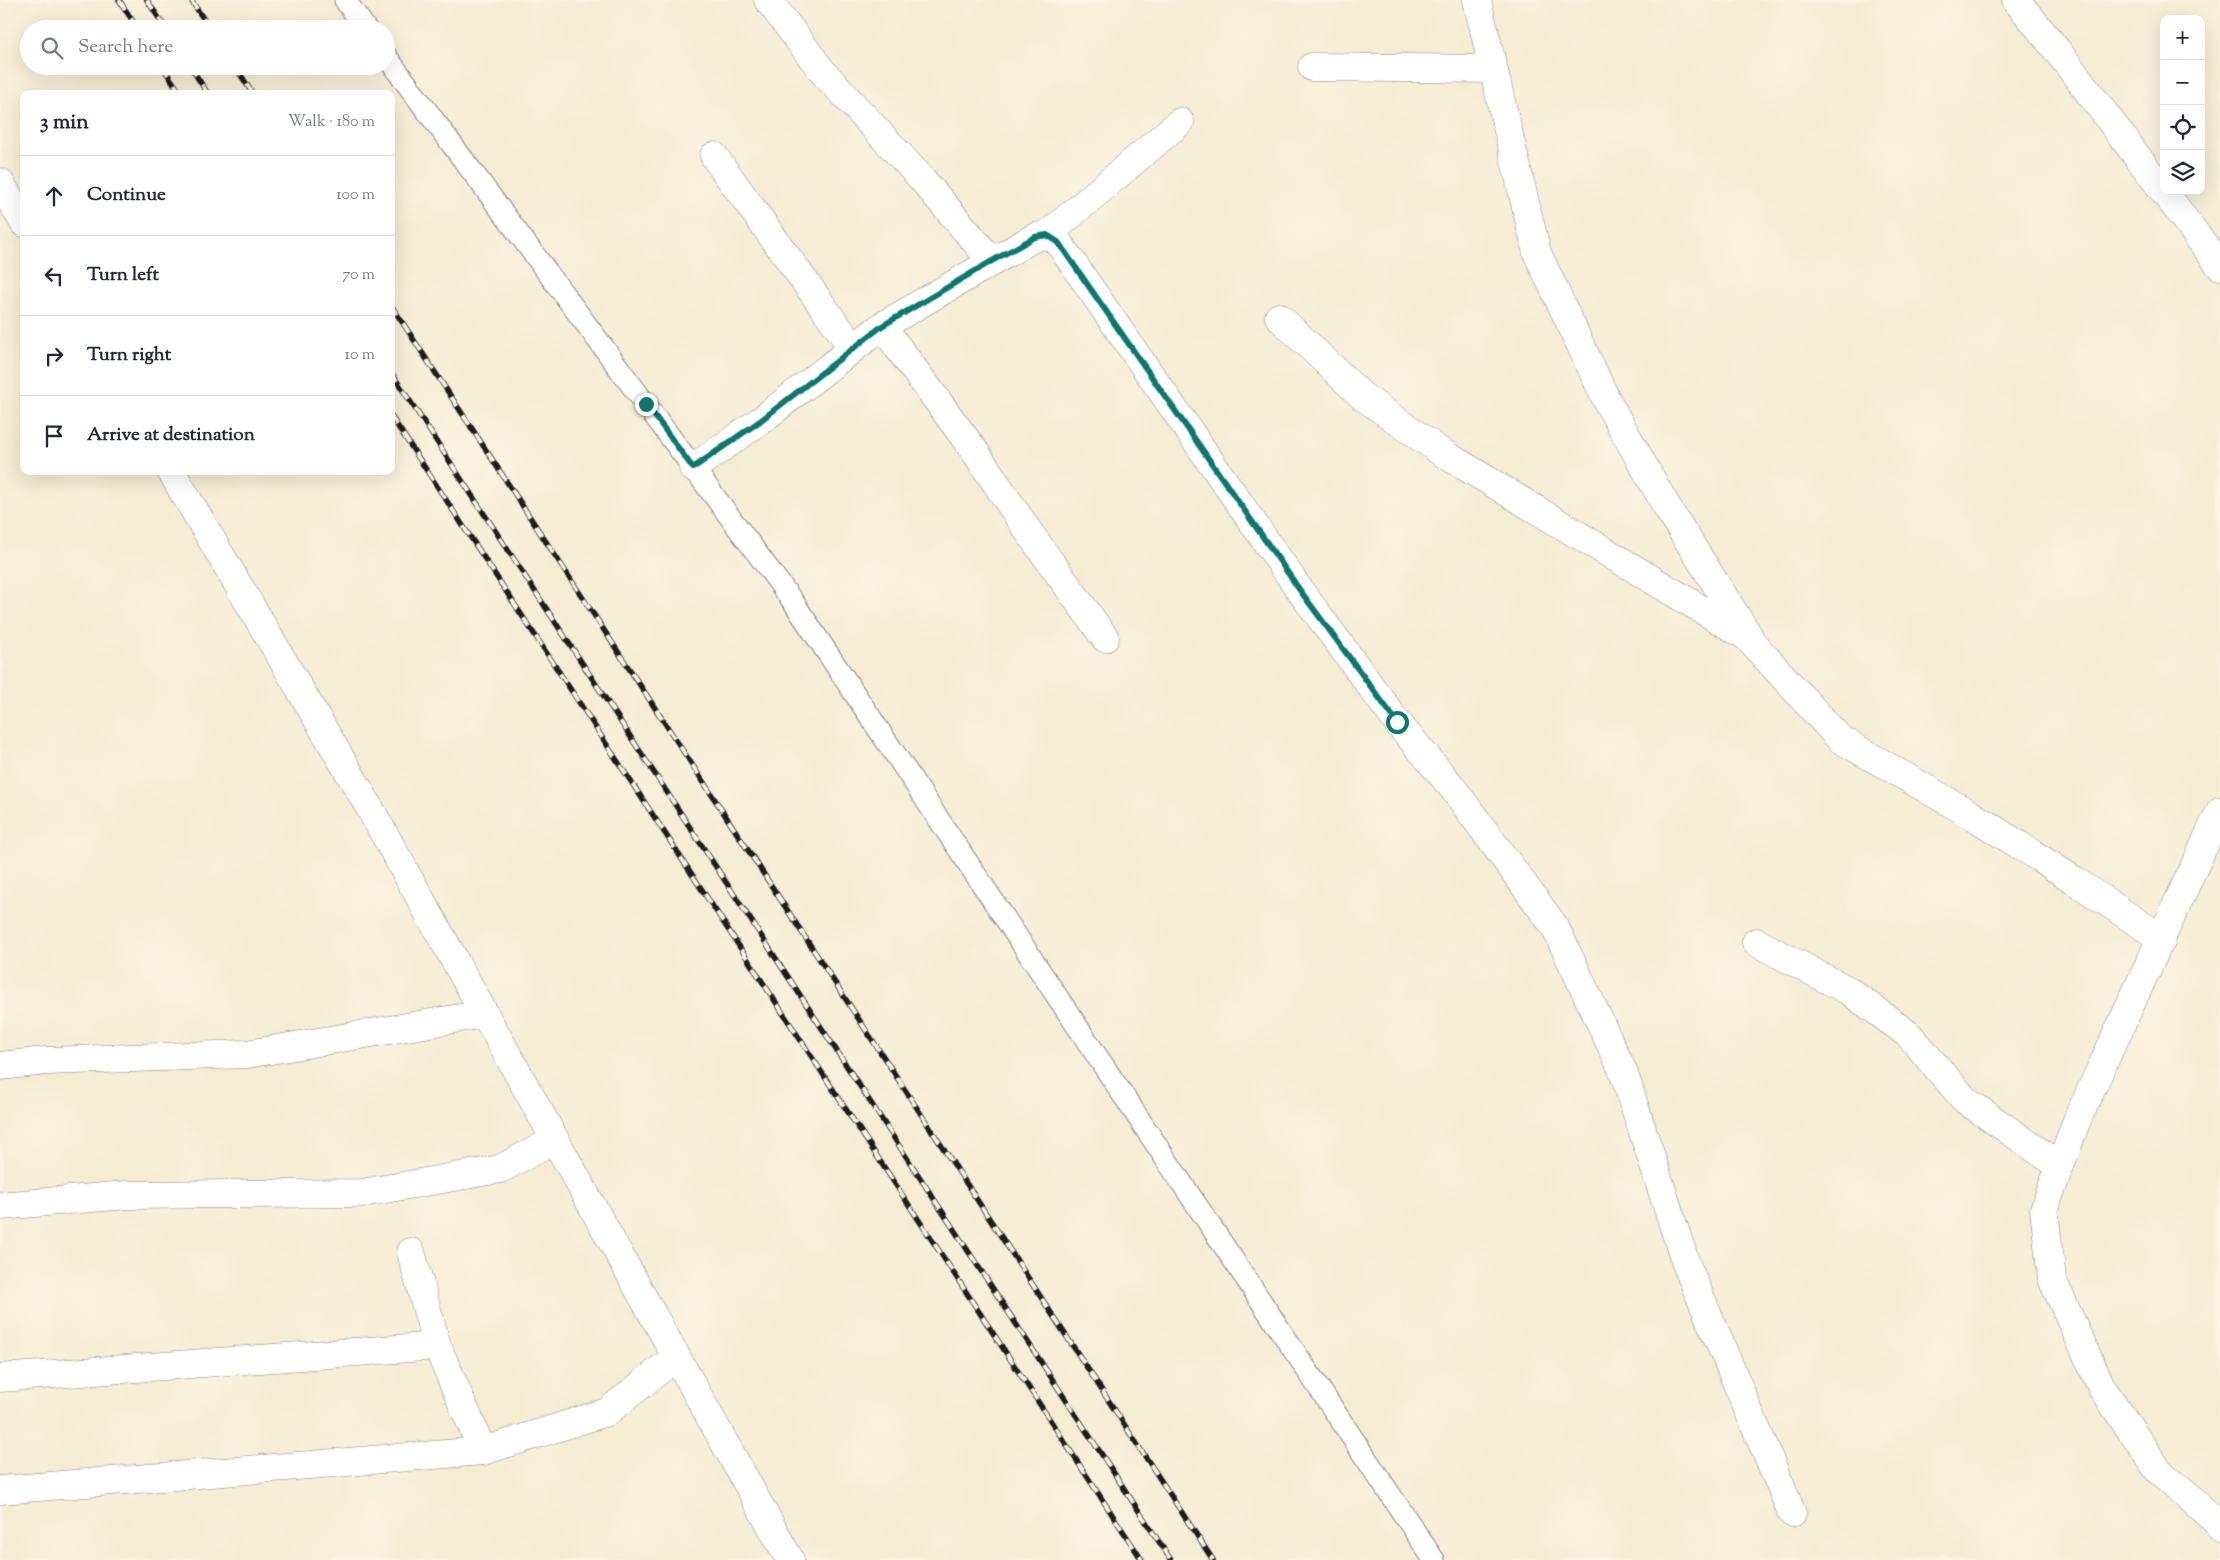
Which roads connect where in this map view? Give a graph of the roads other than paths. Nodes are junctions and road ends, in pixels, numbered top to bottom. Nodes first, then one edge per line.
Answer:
1 (345, 0) edge
2 (768, 0) edge
3 (1477, 0) edge
4 (2016, 0) edge
5 (359, 20) edge
6 (1312, 67) dead end
7 (395, 68) edge
8 (1493, 69) junction
9 (1180, 122) dead end
10 (714, 156) dead end
11 (0, 182) edge
12 (20, 215) edge
13 (1047, 235) junction
14 (992, 261) junction
15 (2220, 266) edge
16 (1279, 317) dead end
17 (882, 326) junction
18 (853, 348) junction
19 (693, 468) junction
20 (172, 475) edge
21 (1104, 638) dead end
22 (1757, 648) junction
23 (2220, 811) edge
24 (2162, 938) junction
25 (1756, 942) dead end
26 (484, 1014) junction
27 (0, 1066) edge
28 (555, 1140) junction
29 (2060, 1166) junction
30 (0, 1206) edge
31 (411, 1252) dead end
32 (437, 1346) junction
33 (676, 1357) junction
34 (0, 1378) edge
35 (483, 1451) junction
36 (0, 1490) edge
37 (1792, 1513) dead end
38 (2220, 1525) edge
39 (790, 1560) edge
40 (1434, 1560) edge

1 - 5 lane
2 - 14 street
3 - 8 street
4 - 15 street
6 - 8 street
7 - 19 lane
8 - 22 street
9 - 13 street
10 - 18 street
11 - 12 street
13 - 14 street
13 - 37 street
14 - 17 street
16 - 22 street
17 - 18 street
17 - 21 street
18 - 19 street
19 - 40 lane
20 - 26 street
22 - 24 street
23 - 24 street
24 - 29 street
25 - 29 street
26 - 27 street
26 - 28 street
28 - 30 street
28 - 33 street
29 - 38 street
31 - 32 street
32 - 34 street
32 - 35 street
33 - 35 street
33 - 39 street
35 - 36 street

